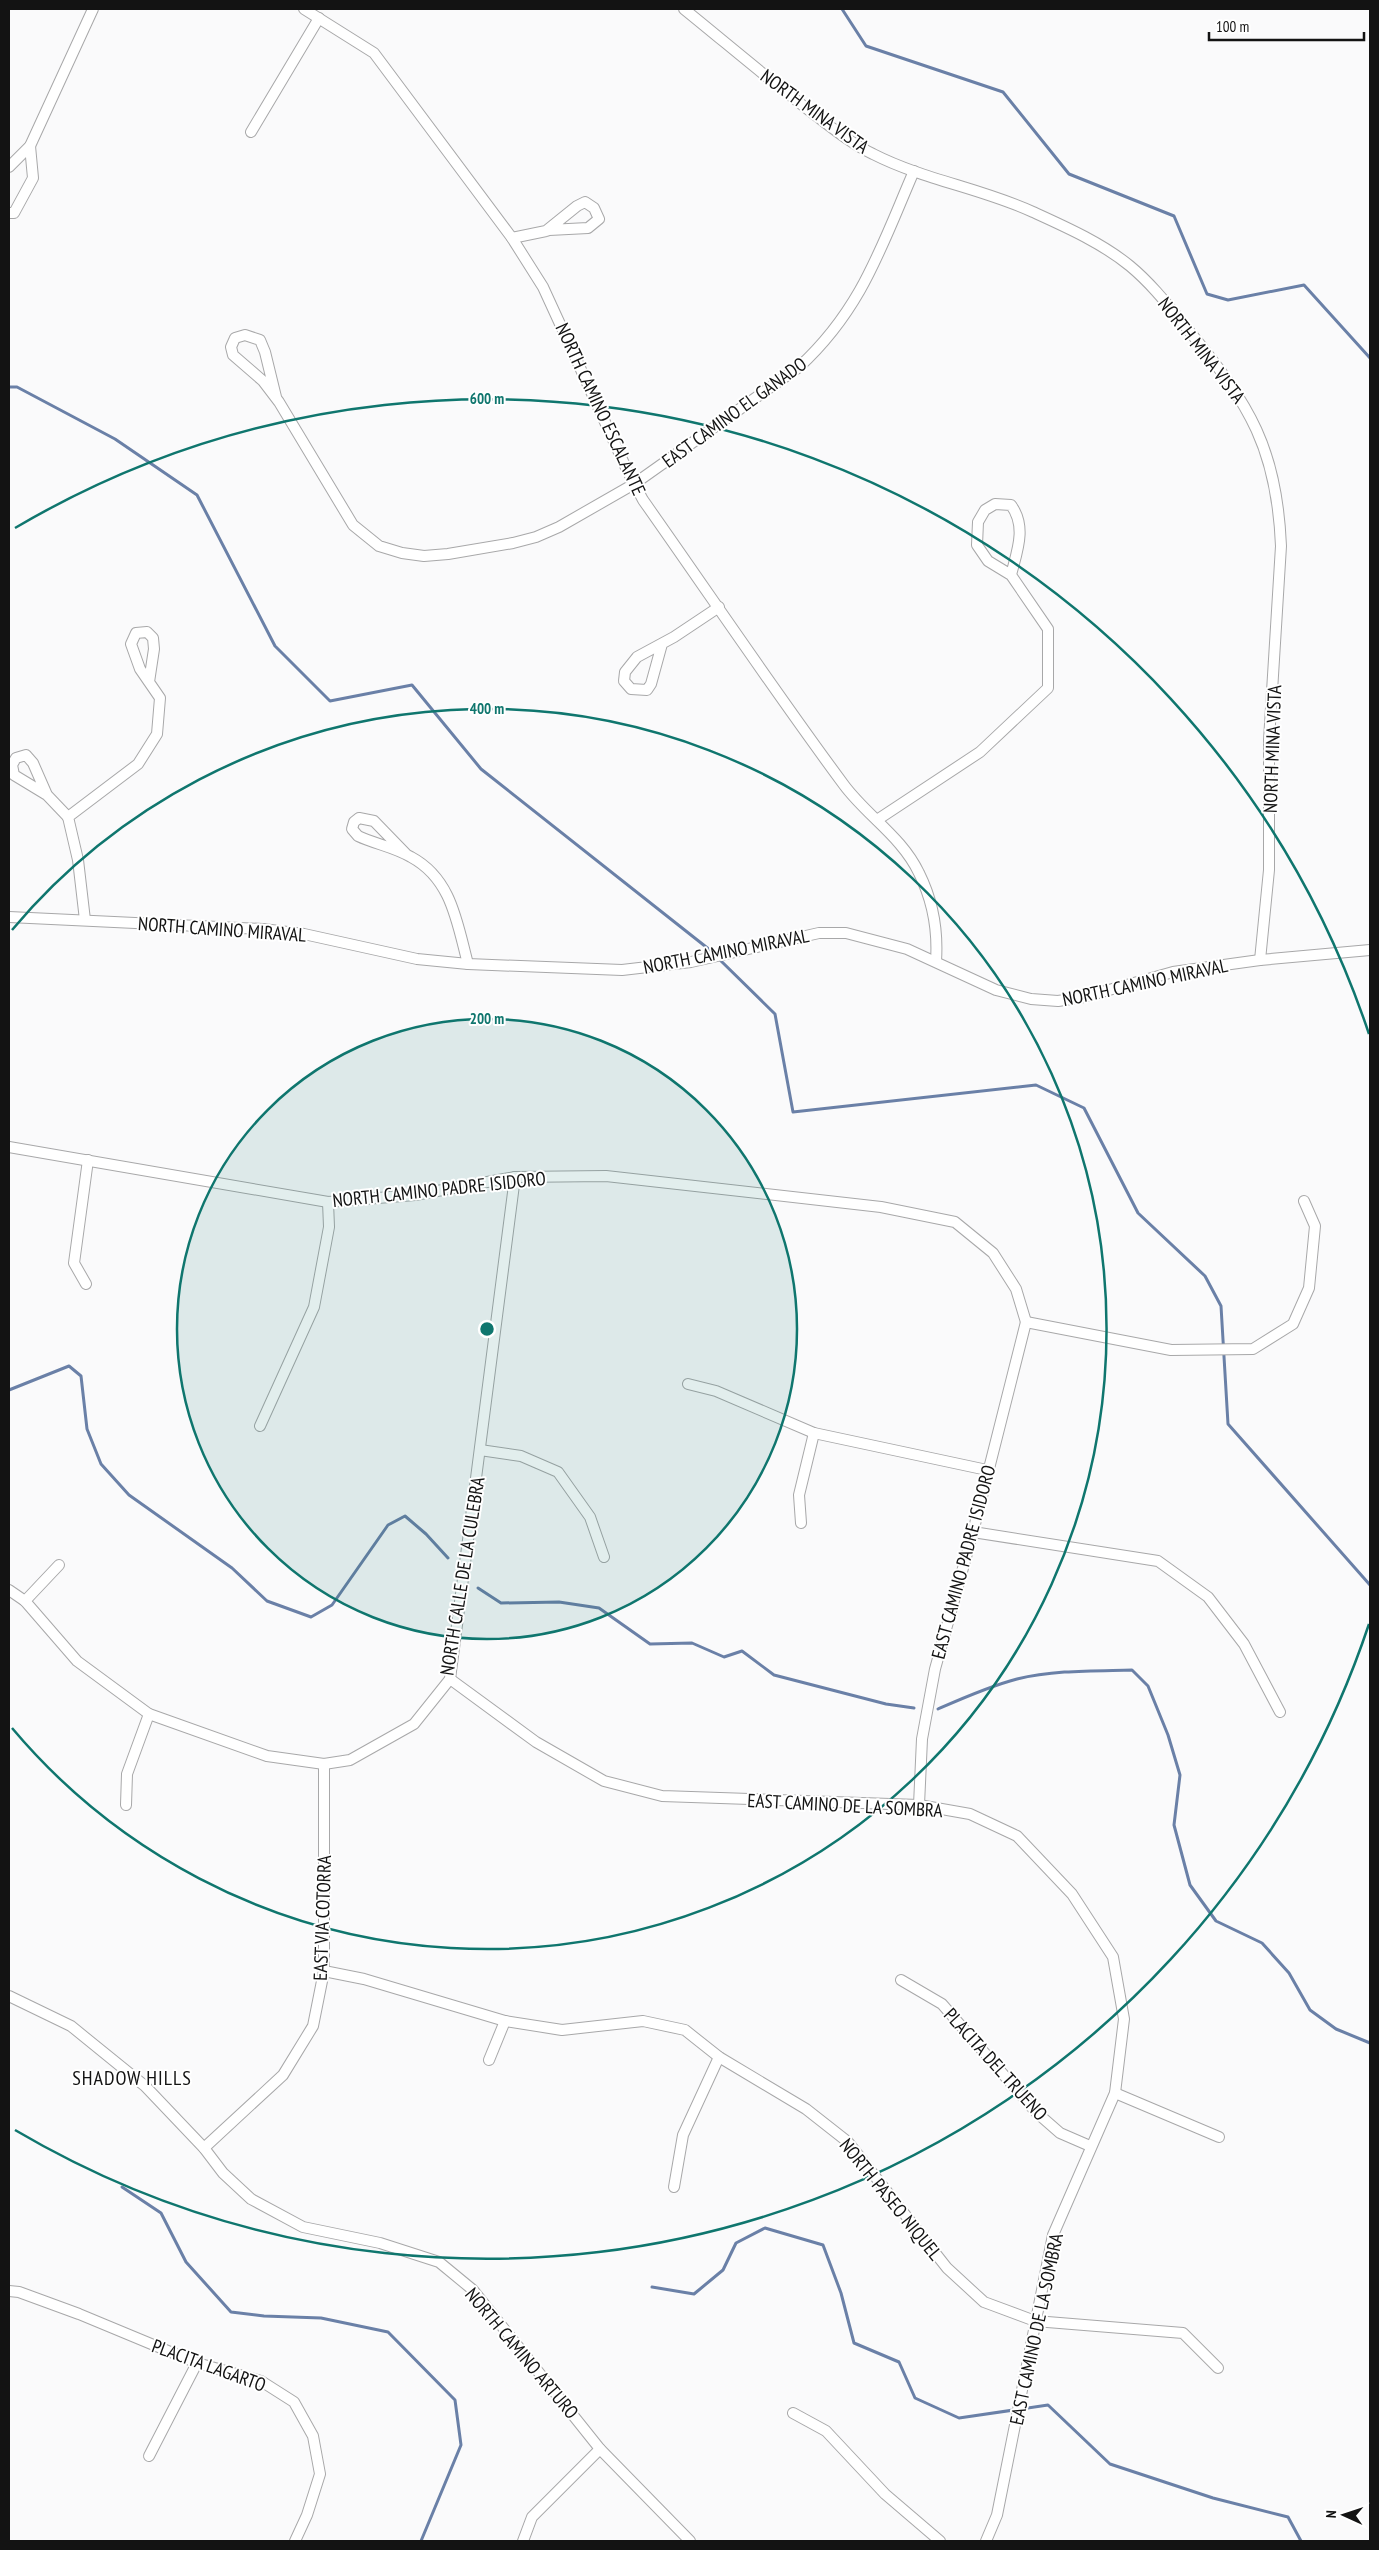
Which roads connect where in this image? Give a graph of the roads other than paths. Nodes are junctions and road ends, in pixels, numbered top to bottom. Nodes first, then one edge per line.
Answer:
1 (93, 9) edge
2 (304, 9) edge
3 (684, 9) edge
4 (319, 18) junction
5 (251, 132) dead end
6 (30, 146) junction
7 (9, 166) edge
8 (914, 170) junction
9 (9, 212) edge
10 (546, 231) junction
11 (512, 238) junction
12 (276, 397) junction
13 (634, 484) junction
14 (1011, 575) junction
15 (719, 607) junction
16 (662, 644) junction
17 (149, 682) dead end
18 (47, 795) dead end
19 (68, 817) junction
20 (877, 820) junction
21 (406, 854) junction
22 (9, 917) edge
23 (85, 920) junction
24 (1370, 950) edge
25 (1260, 960) junction
26 (936, 962) junction
27 (468, 964) junction
28 (9, 1147) edge
29 (88, 1160) junction
30 (515, 1177) junction
31 (1304, 1201) dead end
32 (328, 1202) junction
33 (86, 1284) dead end
34 (1026, 1322) junction
35 (688, 1384) dead end
36 (260, 1426) dead end
37 (814, 1433) junction
38 (480, 1450) junction
39 (987, 1470) junction
40 (801, 1523) dead end
41 (973, 1532) junction
42 (604, 1557) dead end
43 (59, 1565) dead end
44 (9, 1590) edge
45 (25, 1601) junction
46 (450, 1679) junction
47 (1280, 1712) dead end
48 (149, 1714) junction
49 (324, 1764) junction
50 (126, 1804) dead end
51 (920, 1805) junction
52 (324, 1971) junction
53 (901, 1980) dead end
54 (9, 1997) edge
55 (504, 2021) junction
56 (720, 2057) junction
57 (489, 2060) dead end
58 (1115, 2093) junction
59 (1219, 2137) dead end
60 (1090, 2146) junction
61 (204, 2148) junction
62 (674, 2187) dead end
63 (9, 2290) edge
64 (1035, 2321) junction
65 (197, 2363) junction
66 (1218, 2368) dead end
67 (793, 2414) dead end
68 (600, 2449) junction
69 (149, 2456) dead end
70 (295, 2541) edge
71 (523, 2541) edge
72 (690, 2541) edge
73 (940, 2541) edge
74 (986, 2541) edge

1 - 6 street
2 - 4 street, NORTH CAMINO ESCALANTE
3 - 8 street, NORTH MINA VISTA
4 - 5 street
4 - 11 street, NORTH CAMINO ESCALANTE
6 - 7 street
6 - 9 street
8 - 13 street, EAST CAMINO EL GANADO
8 - 25 street, NORTH MINA VISTA
10 - 10 street
10 - 11 street
11 - 13 street, NORTH CAMINO ESCALANTE
12 - 12 street, EAST CAMINO EL GANADO
12 - 13 street, EAST CAMINO EL GANADO
13 - 15 street, NORTH CAMINO ESCALANTE
14 - 14 street
14 - 20 street
15 - 16 street
15 - 20 street, NORTH CAMINO ESCALANTE
16 - 16 street
17 - 19 street
18 - 19 street
19 - 23 street
20 - 26 street, NORTH CAMINO ESCALANTE
21 - 21 street
21 - 27 street
22 - 23 street, NORTH CAMINO MIRAVAL
23 - 27 street, NORTH CAMINO MIRAVAL
24 - 25 street, NORTH CAMINO MIRAVAL
25 - 26 street, NORTH CAMINO MIRAVAL
26 - 27 street, NORTH CAMINO MIRAVAL
28 - 29 street, NORTH CAMINO PADRE ISIDORO
29 - 32 street, NORTH CAMINO PADRE ISIDORO
29 - 33 street
30 - 32 street, NORTH CAMINO PADRE ISIDORO
30 - 34 street, NORTH CAMINO PADRE ISIDORO
30 - 38 street, NORTH CALLE DE LA CULEBRA
31 - 34 street
32 - 36 street
34 - 39 street, EAST CAMINO PADRE ISIDORO
35 - 37 street
37 - 39 street
37 - 40 street
38 - 42 street
38 - 46 street, NORTH CALLE DE LA CULEBRA
39 - 41 street, EAST CAMINO PADRE ISIDORO
41 - 47 street
41 - 51 street, EAST CAMINO PADRE ISIDORO
43 - 45 street
44 - 45 street, NORTH CALLE DE LA CULEBRA
45 - 48 street, NORTH CALLE DE LA CULEBRA
46 - 49 street, NORTH CALLE DE LA CULEBRA
46 - 51 street, EAST CAMINO DE LA SOMBRA
48 - 49 street, NORTH CALLE DE LA CULEBRA
48 - 50 street
49 - 52 street, EAST VIA COTORRA
51 - 58 street, EAST CAMINO DE LA SOMBRA
52 - 55 street, NORTH PASEO NIQUEL
52 - 61 street, EAST VIA COTORRA
53 - 60 street, PLACITA DEL TRUENO
54 - 61 street, NORTH CAMINO ARTURO
55 - 56 street, NORTH PASEO NIQUEL
55 - 57 street
56 - 62 street
56 - 64 street, NORTH PASEO NIQUEL
58 - 59 street
58 - 60 street, EAST CAMINO DE LA SOMBRA
60 - 64 street, EAST CAMINO DE LA SOMBRA
61 - 68 street, NORTH CAMINO ARTURO
63 - 65 street, PLACITA LAGARTO
64 - 66 street, NORTH PASEO NIQUEL
64 - 74 street, EAST CAMINO DE LA SOMBRA
65 - 69 street
65 - 70 street, PLACITA LAGARTO
67 - 73 street
68 - 71 street
68 - 72 street, NORTH CAMINO ARTURO

